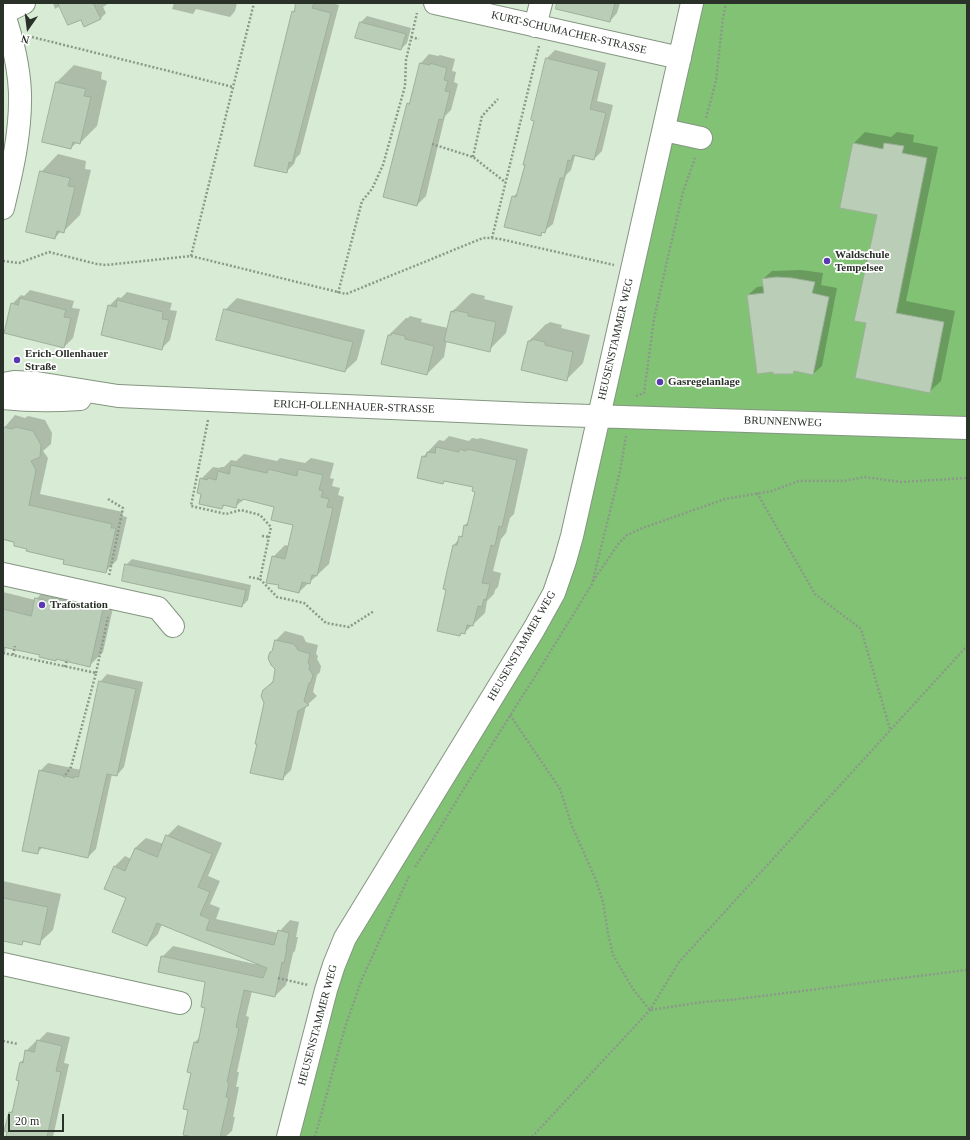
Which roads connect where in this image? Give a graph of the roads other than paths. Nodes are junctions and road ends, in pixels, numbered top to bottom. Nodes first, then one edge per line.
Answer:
1 (24, 3) edge
2 (540, 3) edge
3 (692, 3) edge
4 (426, 6) edge
5 (5, 19) edge
6 (540, 27) junction
7 (680, 58) junction
8 (664, 130) junction
9 (701, 138) road end
10 (3, 208) edge
11 (3, 384) edge
12 (109, 396) junction
13 (3, 398) edge
14 (598, 416) junction
15 (967, 428) edge
16 (3, 574) edge
17 (173, 626) dead end
18 (3, 964) edge
19 (180, 1003) dead end
20 (288, 1137) edge

1 - 5 street
2 - 6 street
3 - 7 street, HEUSENSTAMMER WEG
4 - 6 street, KURT-SCHUMACHER-STRASSE
5 - 10 street
6 - 7 street, KURT-SCHUMACHER-STRASSE
7 - 8 street, HEUSENSTAMMER WEG
8 - 9 street
8 - 14 street, HEUSENSTAMMER WEG
11 - 12 street, ERICH-OLLENHAUER-STRASSE
12 - 13 street, ERICH-OLLENHAUER-STRASSE
12 - 14 street, ERICH-OLLENHAUER-STRASSE
14 - 15 street, BRUNNENWEG
14 - 20 street, HEUSENSTAMMER WEG
16 - 17 street
18 - 19 street

